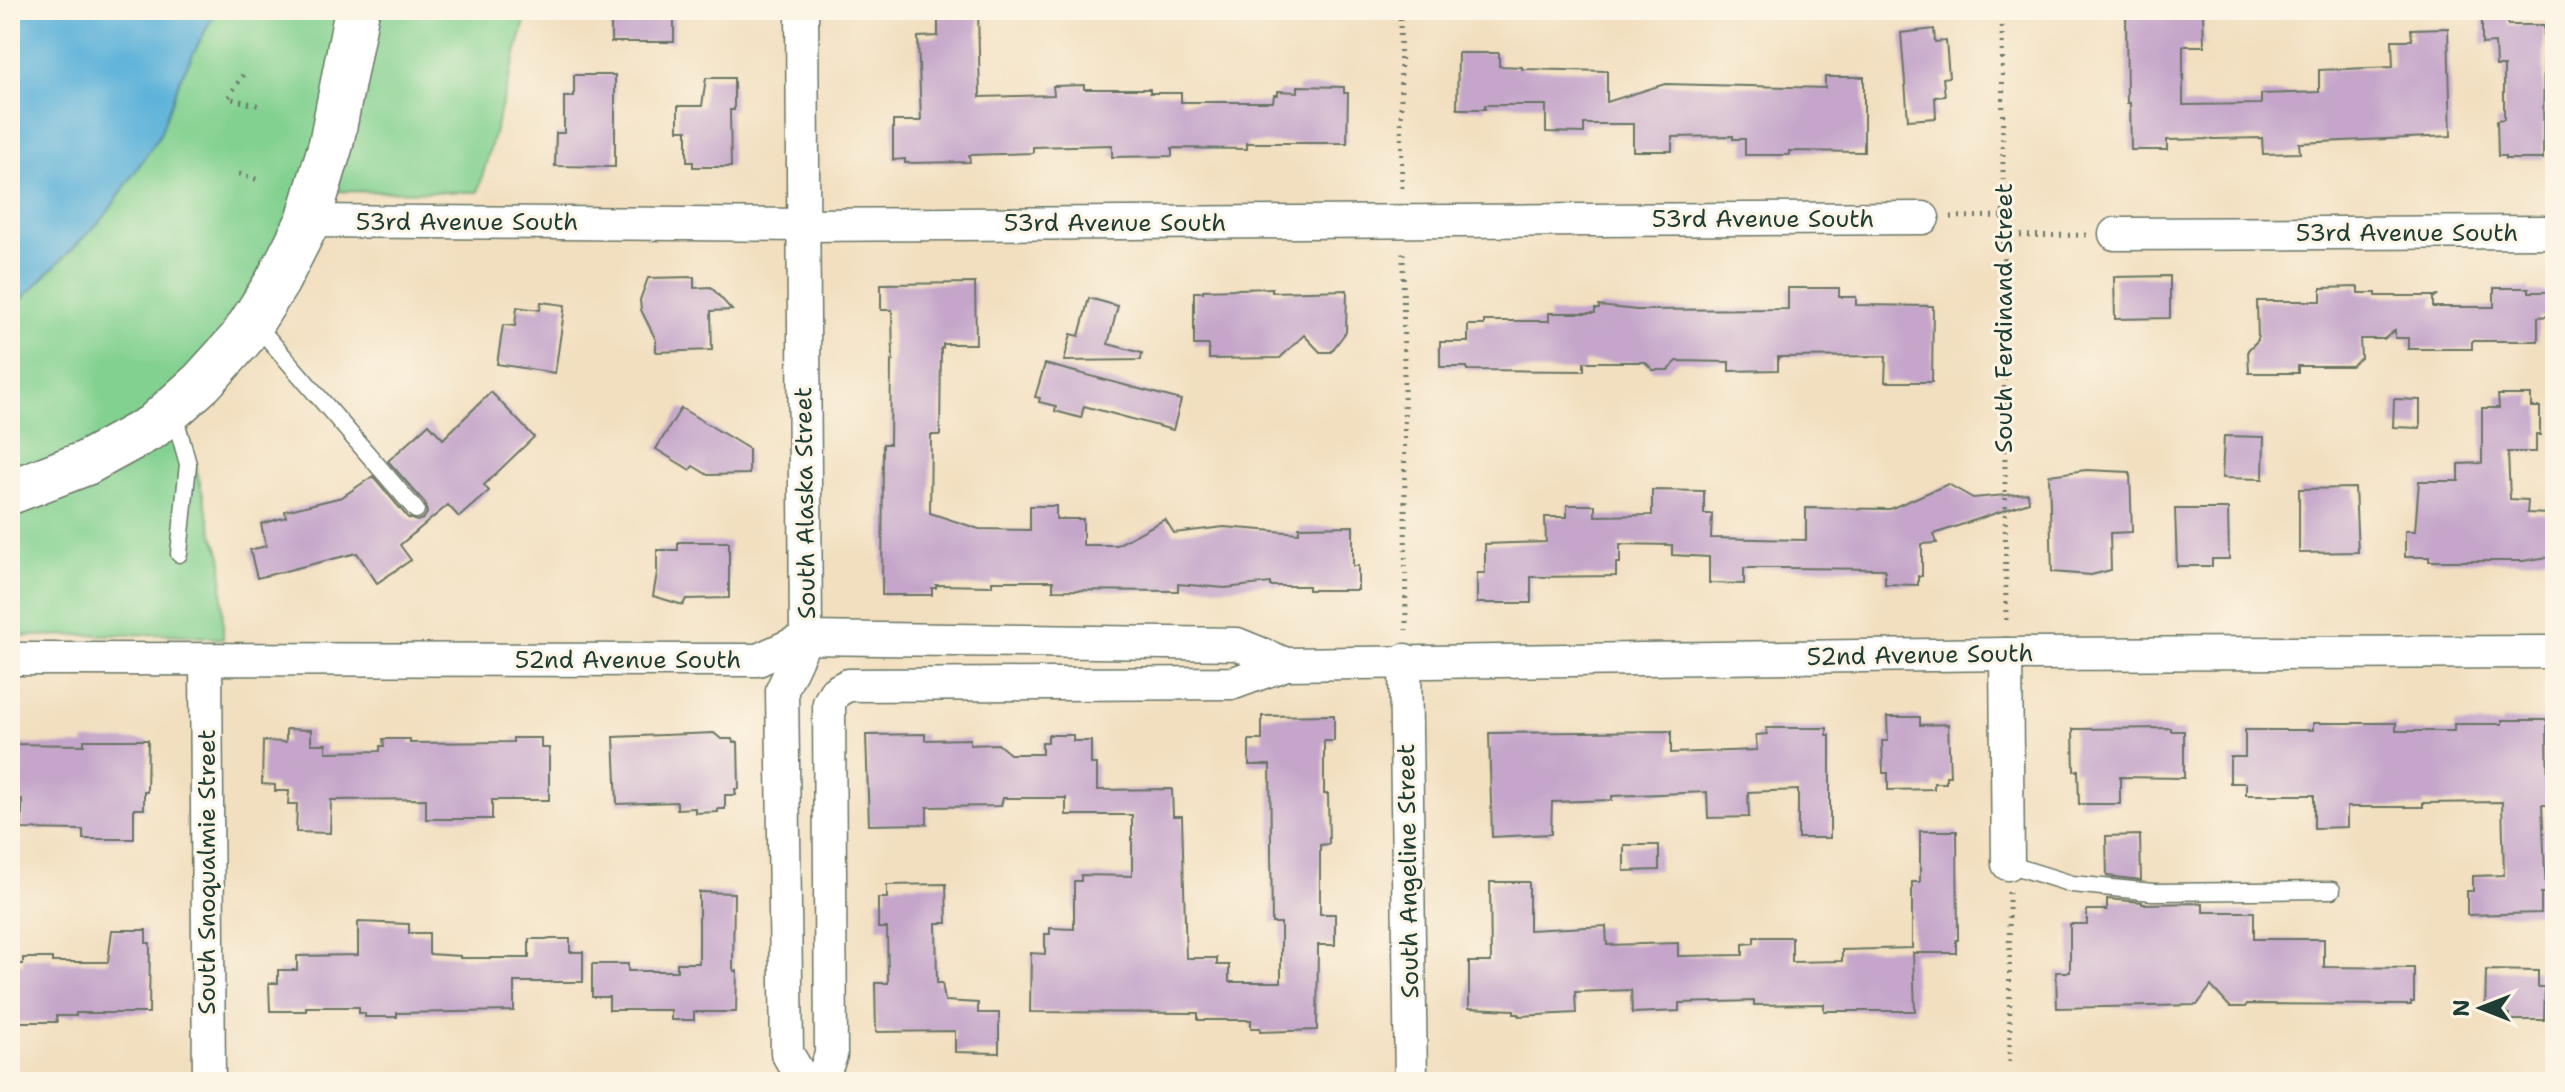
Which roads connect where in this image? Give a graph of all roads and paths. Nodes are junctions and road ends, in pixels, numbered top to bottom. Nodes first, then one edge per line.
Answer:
1 (357, 10) edge
2 (802, 10) edge
3 (1400, 10) edge
4 (2002, 10) edge
5 (243, 75) dead end
6 (260, 106) dead end
7 (239, 174) dead end
8 (259, 180) dead end
9 (1402, 193) dead end
10 (2004, 216) junction
11 (1930, 218) joint
12 (308, 221) junction
13 (802, 225) junction
14 (2555, 232) edge
15 (2107, 234) joint
16 (2004, 236) junction
17 (1403, 253) dead end
18 (253, 321) junction
19 (173, 409) junction
20 (10, 492) edge
21 (416, 510) dead end
22 (179, 554) dead end
23 (806, 638) junction
24 (2006, 640) junction
25 (1406, 645) junction
26 (2555, 652) edge
27 (10, 659) edge
28 (206, 661) junction
29 (1286, 664) junction
30 (2008, 873) junction
31 (2332, 890) dead end
32 (2010, 1063) dead end
33 (209, 1082) edge
34 (804, 1082) edge
35 (821, 1082) edge
36 (1411, 1082) edge

1 - 12 main road
2 - 13 street, South Alaska Street
3 - 9 path
4 - 10 path, South Ferdinand Street
5 - 6 path
7 - 8 path
10 - 11 path
10 - 16 path, South Ferdinand Street
11 - 13 street, 53rd Avenue South
12 - 13 street, 53rd Avenue South
12 - 18 main road
13 - 23 street, South Alaska Street
14 - 15 street, 53rd Avenue South
15 - 16 path
16 - 24 path, South Ferdinand Street
17 - 25 path
18 - 19 main road
18 - 21 lane
19 - 20 main road
19 - 22 lane
23 - 28 street, 52nd Avenue South
23 - 29 street, 52nd Avenue South
23 - 34 street, South Alaska Street
24 - 25 street, 52nd Avenue South
24 - 26 street, 52nd Avenue South
24 - 30 street
25 - 29 street, 52nd Avenue South
25 - 36 street, South Angeline Street
27 - 28 street, 52nd Avenue South
28 - 33 street, South Snoqualmie Street
29 - 35 street, 52nd Avenue South
30 - 31 lane
30 - 32 path

